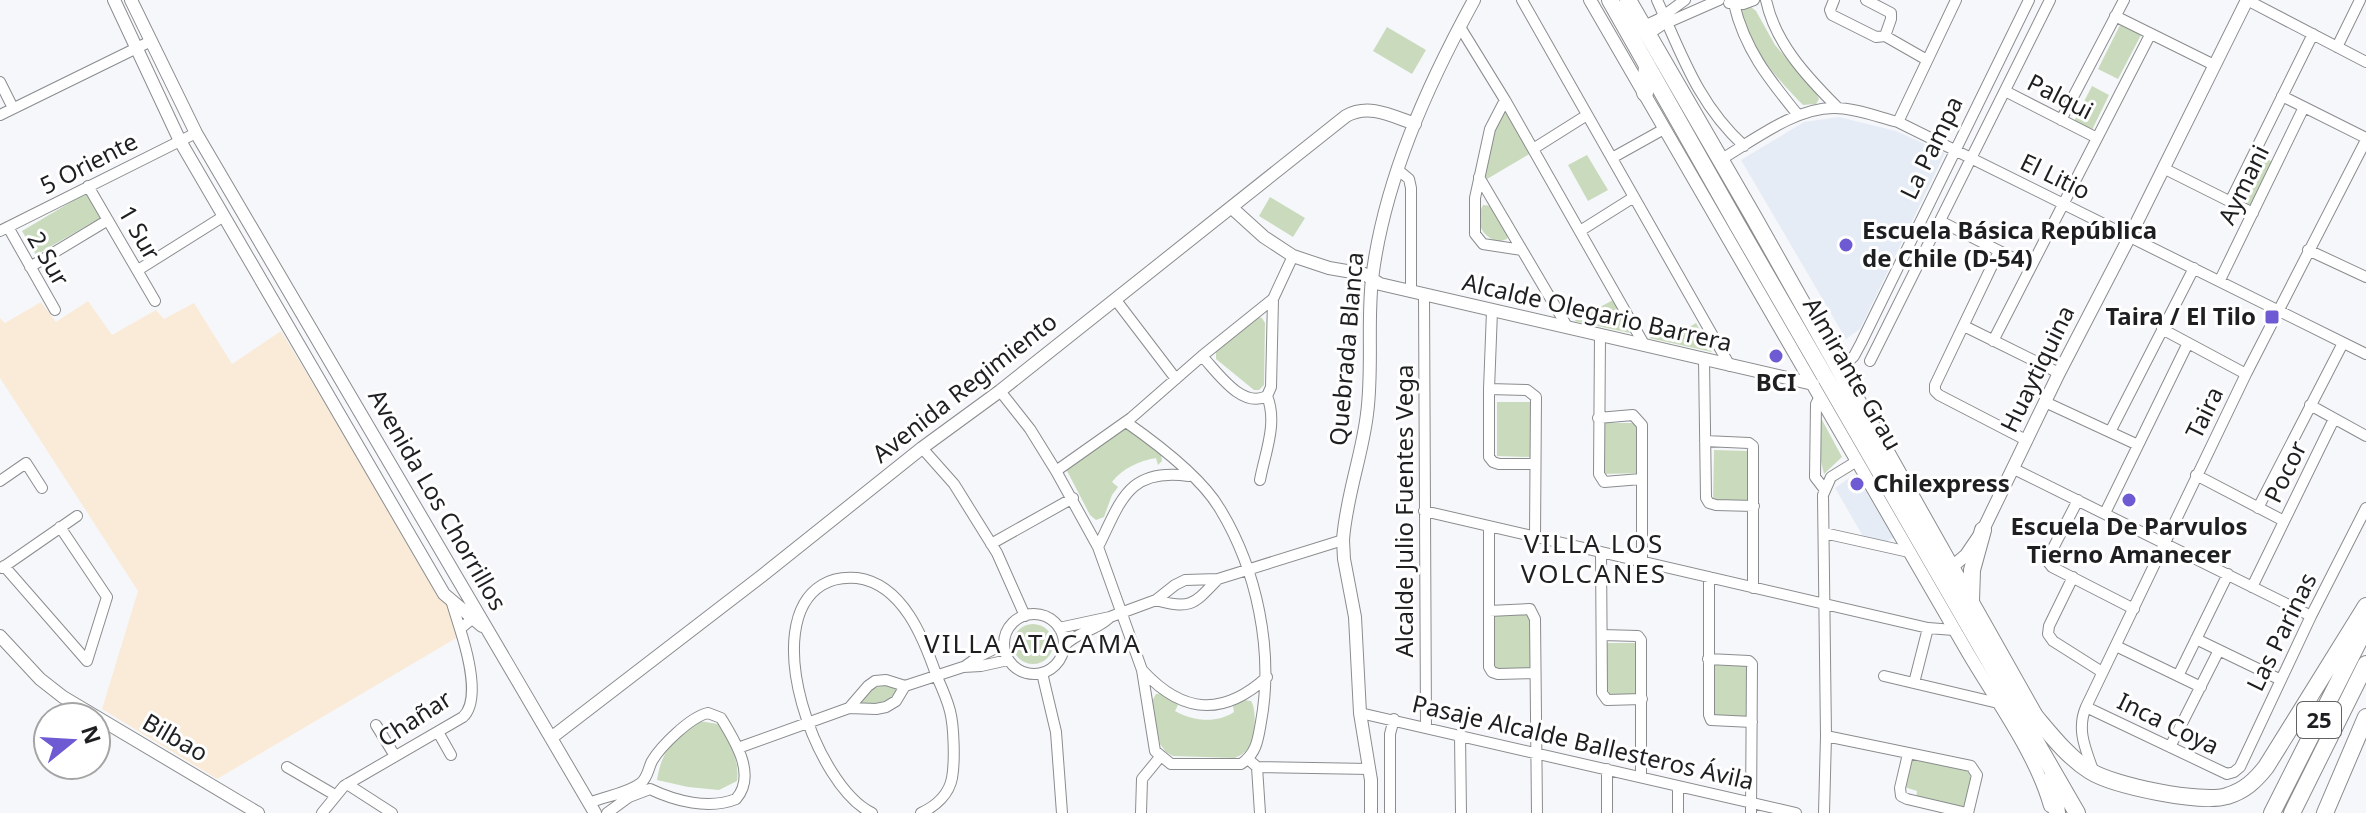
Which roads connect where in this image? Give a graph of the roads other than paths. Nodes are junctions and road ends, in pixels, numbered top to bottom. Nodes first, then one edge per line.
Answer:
1 (114, 0) edge
2 (131, 0) edge
3 (1474, 0) edge
4 (1522, 0) edge
5 (1590, 0) edge
6 (1610, 0) edge
7 (1628, 0) edge
8 (1657, 0) edge
9 (1685, 0) edge
10 (1754, 0) edge
11 (1766, 0) edge
12 (1834, 0) edge
13 (1866, 0) edge
14 (1956, 0) edge
15 (2029, 0) edge
16 (2050, 0) edge
17 (2124, 0) edge
18 (2247, 0) edge
19 (2360, 0) edge
20 (1726, 1) edge
21 (2115, 16) junction
22 (1666, 18) junction
23 (1460, 27) junction
24 (1645, 31) junction
25 (2313, 34) junction
26 (2150, 35) junction
27 (1885, 36) junction
28 (151, 41) junction
29 (2337, 47) junction
30 (137, 48) junction
31 (1927, 60) junction
32 (2366, 62) edge
33 (1647, 65) junction
34 (2214, 65) junction
35 (0, 82) edge
36 (2005, 91) junction
37 (1645, 93) junction
38 (2282, 96) junction
39 (1505, 100) junction
40 (1837, 107) junction
41 (2304, 107) junction
42 (13, 108) junction
43 (0, 115) edge
44 (1587, 115) junction
45 (1798, 115) junction
46 (2061, 120) junction
47 (1898, 122) junction
48 (1415, 124) junction
49 (1664, 129) junction
50 (196, 133) junction
51 (2097, 138) junction
52 (2366, 139) edge
53 (180, 141) junction
54 (1744, 146) junction
55 (1533, 149) junction
56 (1955, 150) junction
57 (1612, 158) junction
58 (1972, 158) junction
59 (1720, 160) junction
60 (2163, 168) junction
61 (1397, 169) junction
62 (1479, 177) junction
63 (88, 186) junction
64 (1634, 197) junction
65 (2230, 202) junction
66 (2065, 204) junction
67 (1232, 208) junction
68 (2253, 213) junction
69 (224, 216) junction
70 (1714, 216) junction
71 (108, 220) junction
72 (1940, 221) junction
73 (1738, 226) junction
74 (4, 229) edge
75 (1580, 231) junction
76 (2130, 236) junction
77 (1522, 250) junction
78 (2308, 250) junction
79 (1999, 251) junction
80 (1293, 256) junction
81 (30, 267) junction
82 (2031, 267) junction
83 (2194, 268) junction
84 (138, 270) junction
85 (2366, 277) edge
86 (1372, 280) junction
87 (2220, 280) junction
88 (1418, 294) junction
89 (1115, 299) junction
90 (1273, 299) junction
91 (155, 301) dead end
92 (55, 310) dead end
93 (2280, 310) junction
94 (1492, 311) junction
95 (1964, 326) junction
96 (1568, 328) junction
97 (2162, 329) junction
98 (1600, 335) junction
99 (1993, 341) junction
100 (2188, 343) junction
101 (2343, 343) junction
102 (1645, 346) junction
103 (2366, 354) edge
104 (1202, 356) junction
105 (1704, 360) junction
106 (1870, 361) dead end
107 (1730, 366) junction
108 (2059, 373) junction
109 (2246, 374) junction
110 (1826, 377) junction
111 (1176, 379) junction
112 (1489, 389) junction
113 (1000, 391) junction
114 (1267, 396) junction
115 (1820, 397) junction
116 (2045, 402) junction
117 (2310, 405) junction
118 (1598, 418) junction
119 (2334, 419) junction
120 (1126, 422) junction
121 (2110, 432) junction
122 (2366, 436) edge
123 (2026, 440) junction
124 (1705, 441) junction
125 (2138, 445) junction
126 (922, 448) junction
127 (1857, 461) junction
128 (1535, 464) junction
129 (2014, 469) junction
130 (1056, 471) junction
131 (2196, 475) junction
132 (1194, 477) junction
133 (1641, 479) junction
134 (1260, 480) dead end
135 (1867, 480) junction
136 (0, 481) edge
137 (42, 488) dead end
138 (1825, 490) junction
139 (1892, 492) junction
140 (1073, 498) junction
141 (2078, 500) junction
142 (1754, 506) junction
143 (2258, 508) junction
144 (2366, 508) edge
145 (1424, 511) junction
146 (2105, 513) junction
147 (77, 516) dead end
148 (2284, 521) junction
149 (1489, 526) junction
150 (60, 527) junction
151 (1983, 530) junction
152 (1824, 533) junction
153 (1535, 537) junction
154 (1343, 540) junction
155 (2164, 542) junction
156 (991, 544) junction
157 (1098, 547) junction
158 (1601, 552) junction
159 (1909, 552) junction
160 (1642, 562) junction
161 (2, 568) edge
162 (1247, 569) junction
163 (1946, 571) junction
164 (2228, 574) junction
165 (1709, 577) junction
166 (2073, 577) junction
167 (457, 579) junction
168 (1218, 579) junction
169 (2252, 587) junction
170 (1753, 588) junction
171 (448, 597) junction
172 (1156, 600) junction
173 (1971, 603) junction
174 (1823, 604) junction
175 (2366, 606) edge
176 (2134, 609) junction
177 (1122, 611) junction
178 (1489, 611) junction
179 (1025, 616) junction
180 (2311, 616) junction
181 (1110, 617) junction
182 (472, 619) junction
183 (2366, 627) edge
184 (1059, 628) junction
185 (1928, 628) junction
186 (460, 629) junction
187 (488, 630) junction
188 (1954, 630) junction
189 (1602, 635) junction
190 (0, 636) edge
191 (2196, 639) junction
192 (1004, 644) junction
193 (1064, 646) junction
194 (2116, 646) junction
195 (2219, 650) junction
196 (1968, 653) junction
197 (1708, 659) junction
198 (1008, 660) junction
199 (1988, 661) junction
200 (2366, 664) edge
201 (963, 667) junction
202 (1142, 670) junction
203 (2102, 672) junction
204 (1042, 673) junction
205 (1534, 673) junction
206 (937, 675) junction
207 (1884, 676) dead end
208 (2178, 676) junction
209 (1267, 677) junction
210 (2281, 680) junction
211 (1914, 683) junction
212 (905, 686) junction
213 (2201, 687) junction
214 (1642, 699) junction
215 (1998, 703) junction
216 (2086, 707) junction
217 (849, 708) junction
218 (1360, 713) junction
219 (2034, 715) junction
220 (2366, 717) edge
221 (1394, 719) junction
222 (807, 722) junction
223 (1752, 722) junction
224 (376, 725) dead end
225 (1426, 727) junction
226 (438, 732) junction
227 (1460, 735) junction
228 (1826, 736) junction
229 (551, 738) junction
230 (2170, 747) junction
231 (738, 748) junction
232 (1537, 753) junction
233 (1908, 754) junction
234 (451, 755) dead end
235 (395, 756) junction
236 (1160, 757) junction
237 (1248, 759) junction
238 (2047, 761) junction
239 (287, 767) dead end
240 (1257, 767) junction
241 (1370, 769) junction
242 (1607, 769) junction
243 (2234, 772) joint
244 (2094, 774) junction
245 (646, 777) junction
246 (1641, 777) junction
247 (347, 784) junction
248 (1678, 786) junction
249 (650, 789) junction
250 (335, 795) junction
251 (592, 808) edge
252 (1751, 808) edge
253 (258, 813) edge
254 (322, 813) edge
255 (392, 813) edge
256 (607, 813) edge
257 (872, 813) edge
258 (921, 813) edge
259 (1062, 813) edge
260 (1141, 813) edge
261 (1260, 813) edge
262 (1371, 813) edge
263 (1390, 813) edge
264 (1461, 813) edge
265 (1537, 813) edge
266 (1607, 813) edge
267 (1678, 813) edge
268 (1796, 813) edge
269 (1824, 813) edge
270 (1968, 813) edge
271 (2054, 813) edge
272 (2077, 813) edge
273 (2089, 813) edge
274 (2272, 813) edge
275 (2292, 813) edge
276 (2325, 813) edge

1 - 30 street, Avenida Los Chorrillos
2 - 28 street, Avenida Los Chorrillos
3 - 23 street, Quebrada Blanca
4 - 44 street
5 - 37 street, Almirante Grau
6 - 33 main road, Almirante Grau
7 - 24 main road, Almirante Grau
8 - 22 street
9 - 22 street
10 - 20 street
11 - 40 street
12 - 27 street
13 - 27 street
14 - 31 street
15 - 56 street, La Pampa
16 - 36 street, La Pampa
17 - 21 street
18 - 25 street
18 - 34 street, Huaytiquina
19 - 29 street
20 - 22 street
20 - 45 street
21 - 26 street
21 - 46 street
22 - 24 street
22 - 54 street
23 - 39 street
23 - 48 street, Quebrada Blanca
24 - 59 main road, Almirante Grau
25 - 29 street
25 - 38 street, Aymani
26 - 34 street
26 - 51 street
27 - 31 street
28 - 30 street
28 - 50 street, Avenida Los Chorrillos
29 - 32 street
30 - 42 street
30 - 53 street, Avenida Los Chorrillos
31 - 47 street
33 - 37 main road
33 - 73 main road, Almirante Grau
34 - 60 street, Huaytiquina
35 - 42 street
36 - 46 street, Palqui
36 - 58 street, La Pampa
37 - 49 street, Almirante Grau
38 - 41 street
38 - 65 street, Aymani
39 - 55 street
39 - 62 street
40 - 45 street, El Litio
40 - 47 street, El Litio
41 - 52 street
41 - 68 street, Aymani
42 - 43 street
44 - 55 street
44 - 57 street
45 - 54 street, El Litio
46 - 51 street, Palqui
47 - 56 street, El Litio
48 - 61 street, Quebrada Blanca
48 - 67 street, Avenida Regimiento
49 - 57 street
49 - 70 street, Almirante Grau
50 - 53 street, 5 Oriente
50 - 167 street, Avenida Los Chorrillos
51 - 66 street
52 - 78 street, Taira
53 - 63 street, 5 Oriente
53 - 69 street, Avenida Los Chorrillos
54 - 59 street, El Litio
55 - 75 street
56 - 58 street, El Litio
56 - 110 street, La Pampa
57 - 64 street
58 - 66 street, El Litio
58 - 72 street, La Pampa
59 - 110 main road, Almirante Grau
60 - 65 street
60 - 76 street, Huaytiquina
61 - 86 street, Quebrada Blanca
61 - 88 street, Alcalde Julio Fuentes Vega
62 - 77 street
62 - 77 street
63 - 71 street, 1 Sur
63 - 74 street, 5 Oriente
64 - 75 street
64 - 107 street
65 - 68 street
66 - 76 street, El Litio
66 - 82 street
67 - 80 street, Alcalde Olegario Barrera
67 - 89 street, Avenida Regimiento
68 - 87 street, Aymani
69 - 84 street
69 - 171 street, Avenida Los Chorrillos
70 - 73 main road
70 - 110 street, Almirante Grau
71 - 81 street
71 - 84 street, 1 Sur
72 - 79 street
72 - 106 street, La Pampa
73 - 110 main road, Almirante Grau
74 - 81 street, 2 Sur
75 - 102 street
76 - 83 street, El Litio
76 - 108 street, Huaytiquina
77 - 96 street
78 - 85 street
78 - 93 street, Taira
79 - 82 street
79 - 95 street
80 - 86 street, Alcalde Olegario Barrera
80 - 90 street
81 - 92 street, 2 Sur
82 - 99 street
83 - 87 street, El Litio
83 - 97 street
84 - 91 street, 1 Sur
86 - 88 street, Alcalde Olegario Barrera
86 - 154 street, Quebrada Blanca
87 - 93 street, El Litio
88 - 94 street, Alcalde Olegario Barrera
88 - 145 street, Alcalde Julio Fuentes Vega
89 - 111 street
89 - 113 street, Avenida Regimiento
90 - 104 street
90 - 114 street
93 - 101 street, El Litio
93 - 109 street, Taira
94 - 96 street, Alcalde Olegario Barrera
94 - 112 street
95 - 99 street
95 - 123 street
96 - 98 street, Alcalde Olegario Barrera
97 - 100 street
97 - 121 street
98 - 102 street, Alcalde Olegario Barrera
98 - 118 street
99 - 108 street
100 - 109 street
100 - 125 street
101 - 103 street, El Litio
101 - 117 street, Pocor
102 - 105 street, Alcalde Olegario Barrera
104 - 111 street
104 - 114 street
105 - 107 street, Alcalde Olegario Barrera
105 - 124 street
107 - 110 street, Alcalde Olegario Barrera
108 - 116 street, Huaytiquina
109 - 131 street, Taira
110 - 115 street, Almirante Grau
110 - 139 main road, Almirante Grau
110 - 163 main road, Almirante Grau
111 - 120 street
112 - 128 street
112 - 128 street
113 - 126 street, Avenida Regimiento
113 - 130 street
114 - 134 street
115 - 127 street, Almirante Grau
115 - 138 street
116 - 121 street
116 - 123 street, Huaytiquina
117 - 119 street
117 - 143 street, Pocor
118 - 133 street
118 - 133 street
119 - 122 street
119 - 148 street, Pocor
120 - 130 street
120 - 132 street
121 - 125 street
123 - 129 street, Huaytiquina
124 - 142 street
124 - 142 street
125 - 146 street
126 - 156 street
126 - 229 street, Avenida Regimiento
127 - 135 street, Almirante Grau
127 - 138 street
128 - 153 street
129 - 141 street
129 - 151 street, Huaytiquina
130 - 140 street
131 - 143 street
131 - 155 street, Taira
132 - 157 street
132 - 162 street
133 - 160 street
135 - 139 main road
135 - 159 street, Almirante Grau
136 - 137 street
138 - 152 street
139 - 163 main road, Almirante Grau
140 - 156 street
140 - 157 street
141 - 146 street
141 - 166 street
142 - 170 street
143 - 148 street
144 - 180 street, Las Parinas
145 - 149 street
145 - 225 street, Alcalde Julio Fuentes Vega
146 - 155 street
147 - 150 street
148 - 169 street, Pocor
149 - 153 street
149 - 178 street
150 - 161 street
150 - 161 street
151 - 163 street, Huaytiquina
151 - 173 main road
152 - 159 street
152 - 174 street
153 - 158 street
154 - 162 street
154 - 218 street, Quebrada Blanca
155 - 164 street
155 - 176 street, Taira
156 - 179 street
157 - 177 street
158 - 160 street
158 - 189 street
159 - 188 street, Almirante Grau
160 - 165 street
162 - 168 street
162 - 209 street
163 - 173 main road, Almirante Grau
163 - 199 main road, Almirante Grau
164 - 169 street
164 - 191 street
165 - 170 street
165 - 197 street
166 - 176 street
166 - 203 street, Inca Coya
167 - 171 street
167 - 187 street, Avenida Los Chorrillos
168 - 172 street
168 - 172 street
169 - 180 street
170 - 174 street
171 - 182 street, Avenida Los Chorrillos
171 - 186 street, Chañar
172 - 177 street
173 - 219 main road, Almirante Grau
174 - 185 street
174 - 228 street
175 - 244 main road
176 - 194 street, Taira
177 - 181 street
177 - 202 street
178 - 205 street
178 - 205 street
179 - 184 street
179 - 192 street
180 - 210 street, Las Parinas
181 - 184 street
181 - 193 street
182 - 186 street
182 - 187 street, Avenida Los Chorrillos
183 - 274 main road, 25
184 - 193 street
185 - 188 street
185 - 211 street
186 - 226 street, Chañar
187 - 229 street
188 - 196 street, Almirante Grau
189 - 214 street
189 - 214 street
190 - 253 street, Bilbao
191 - 195 street
191 - 208 street
192 - 198 street
192 - 201 street
193 - 204 street
194 - 203 street, Taira
194 - 208 street
195 - 210 street
195 - 213 street
196 - 199 main road
196 - 215 street, Almirante Grau
197 - 223 street
197 - 223 street
198 - 201 street
198 - 204 street
199 - 238 main road, Almirante Grau
200 - 275 main road, 25
201 - 206 street
202 - 209 street
202 - 236 street
203 - 216 street, Taira
204 - 259 street
205 - 232 street
206 - 212 street
206 - 222 street
206 - 258 street
207 - 211 street
208 - 213 street
209 - 237 street
210 - 243 street, Las Parinas
211 - 215 street
212 - 217 street
212 - 217 street
213 - 230 street
214 - 246 street
215 - 271 street, Almirante Grau
216 - 230 street, Inca Coya
216 - 244 street
217 - 222 street
218 - 221 street, Pasaje Alcalde Ballesteros Ávila
218 - 241 street, Quebrada Blanca
219 - 244 main road
219 - 273 main road, Almirante Grau
220 - 276 main road
221 - 225 street, Pasaje Alcalde Ballesteros Ávila
221 - 263 street
222 - 231 street
222 - 257 street
223 - 252 street
224 - 235 street
225 - 227 street, Pasaje Alcalde Ballesteros Ávila
226 - 234 street
226 - 235 street, Chañar
227 - 232 street, Pasaje Alcalde Ballesteros Ávila
227 - 264 street
228 - 233 street
228 - 269 street
229 - 251 street
230 - 243 street, Inca Coya
231 - 245 street
231 - 249 street
232 - 242 street, Pasaje Alcalde Ballesteros Ávila
232 - 265 street
233 - 270 street
233 - 270 street
235 - 247 street, Chañar
236 - 237 street
236 - 260 street
237 - 240 street
238 - 271 main road
238 - 272 main road, Almirante Grau
239 - 250 street
240 - 241 street
240 - 261 street
241 - 262 street, Quebrada Blanca
242 - 246 street, Pasaje Alcalde Ballesteros Ávila
242 - 266 street
245 - 249 street
245 - 251 street
246 - 248 street, Pasaje Alcalde Ballesteros Ávila
247 - 250 street, Chañar
247 - 255 street
248 - 252 street, Pasaje Alcalde Ballesteros Ávila
248 - 267 street
249 - 256 street
250 - 254 street, Chañar
252 - 268 street, Pasaje Alcalde Ballesteros Ávila

